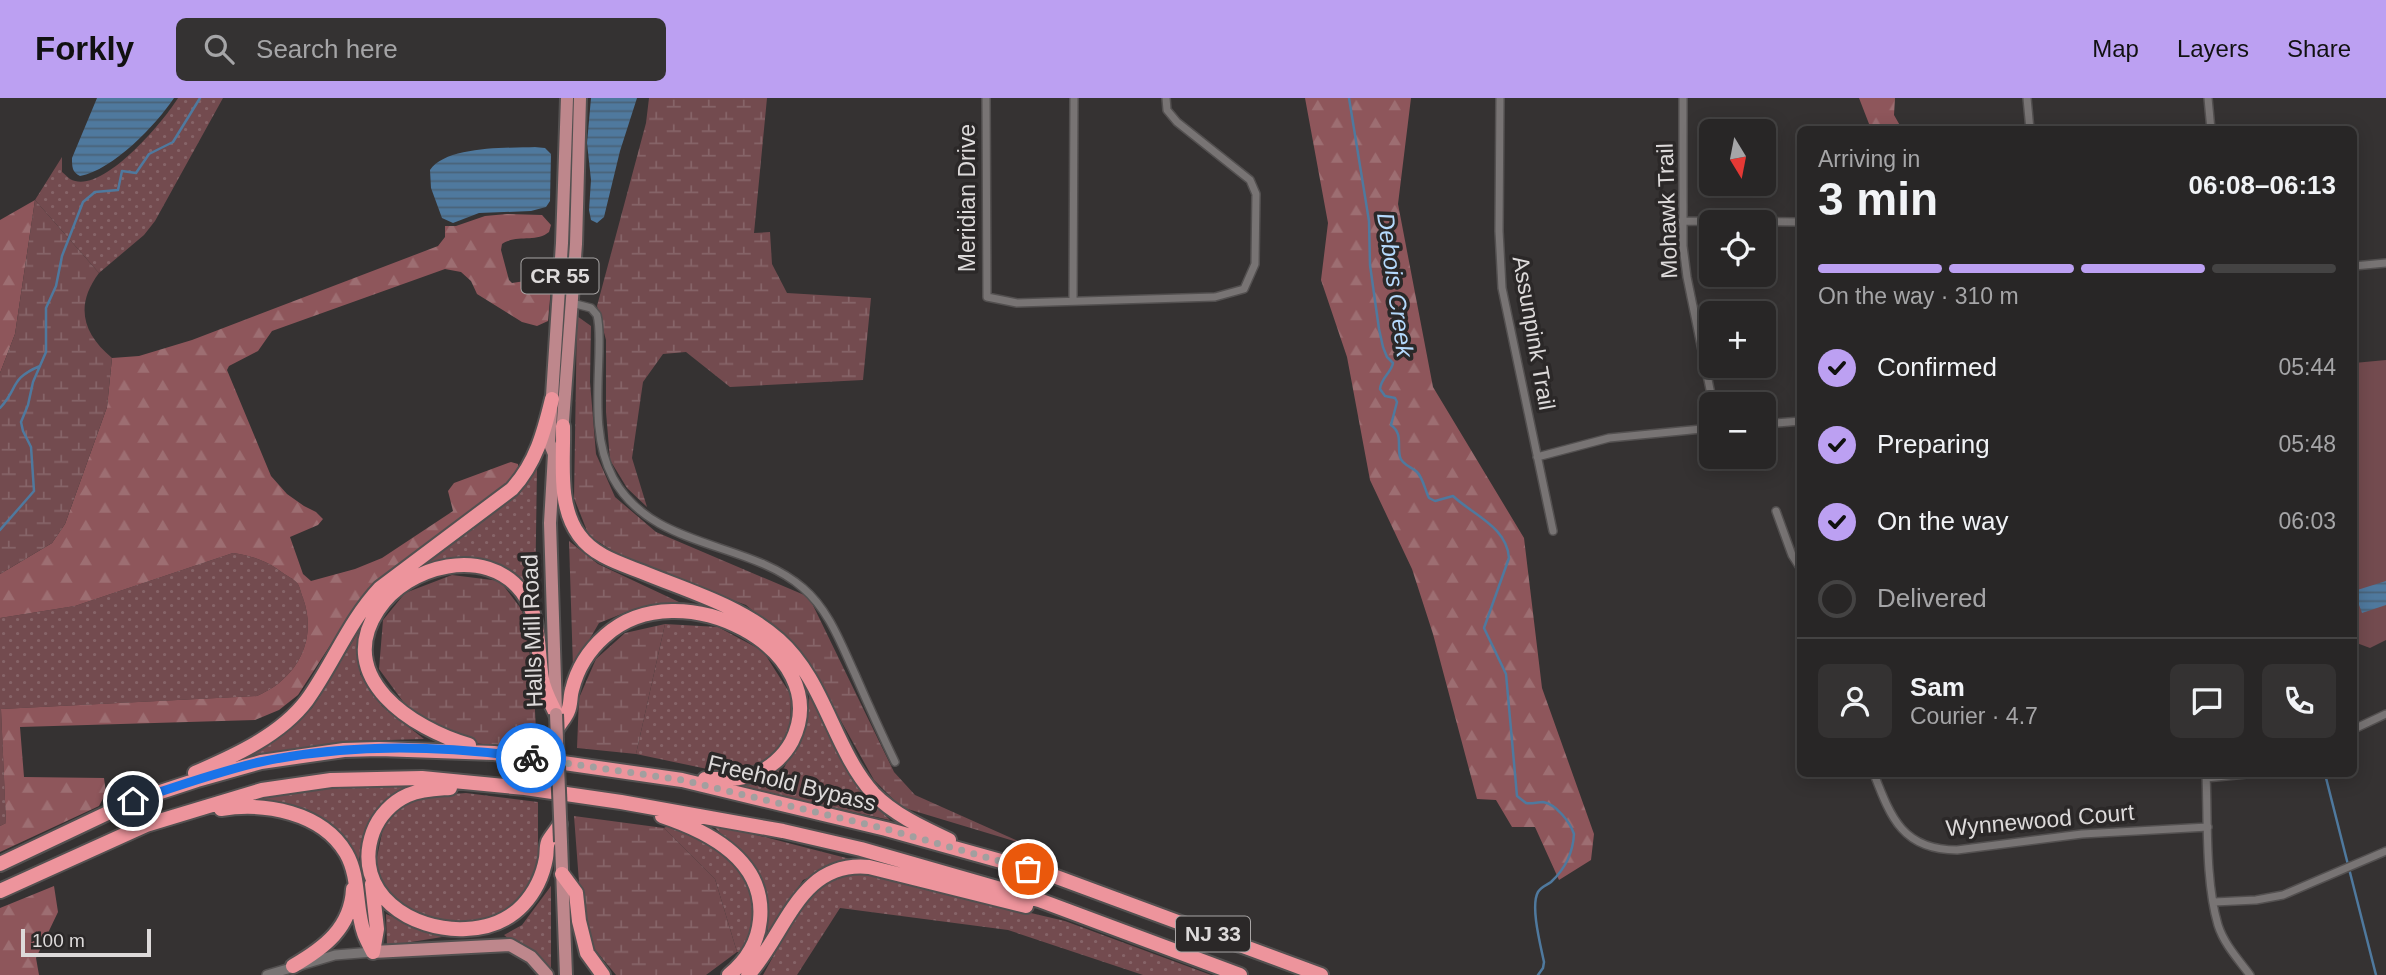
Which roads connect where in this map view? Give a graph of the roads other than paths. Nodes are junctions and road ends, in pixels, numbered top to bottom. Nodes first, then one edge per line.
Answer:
1 (986, 98) edge
2 (1074, 98) edge
3 (1166, 98) edge
4 (1500, 98) edge
5 (1683, 98) edge
6 (2027, 98) edge
7 (2208, 98) edge
8 (576, 99) edge
9 (2030, 126) edge
10 (2211, 126) edge
11 (1682, 221) junction
12 (1797, 222) edge
13 (2386, 263) edge
14 (2357, 266) edge
15 (1073, 301) junction
16 (572, 303) junction
17 (1711, 392) edge
18 (552, 399) junction
19 (1797, 421) edge
20 (1776, 423) edge
21 (564, 426) junction
22 (1699, 429) edge
23 (554, 454) junction
24 (1538, 457) junction
25 (1776, 512) dead end
26 (1553, 531) dead end
27 (1797, 563) edge
28 (2386, 714) edge
29 (560, 719) junction
30 (2357, 728) edge
31 (494, 753) junction
32 (895, 762) dead end
33 (1875, 777) edge
34 (2206, 777) edge
35 (682, 780) junction
36 (525, 788) junction
37 (133, 801) junction
38 (621, 802) junction
39 (164, 818) junction
40 (560, 824) joint
41 (2208, 827) junction
42 (554, 843) junction
43 (2386, 851) edge
44 (982, 856) junction
45 (369, 860) junction
46 (0, 864) edge
47 (353, 874) junction
48 (562, 874) junction
49 (0, 891) edge
50 (2214, 902) junction
51 (1124, 931) junction
52 (373, 952) junction
53 (293, 966) junction
54 (267, 975) edge
55 (547, 975) edge
56 (566, 975) edge
57 (603, 975) edge
58 (729, 975) edge
59 (748, 975) edge
60 (1240, 975) edge
61 (1321, 975) edge
62 (2250, 975) edge

1 - 15 street, Meridian Drive
2 - 15 street
3 - 15 street
4 - 24 street, Assunpink Trail
5 - 11 street, Mohawk Trail
6 - 9 street
7 - 10 street
8 - 16 main road, Halls Mill Road / CR 55
8 - 18 main road, Halls Mill Road / CR 55
11 - 12 street
11 - 17 street, Mohawk Trail
13 - 14 street
16 - 21 main road, Halls Mill Road / CR 55
16 - 32 street
18 - 23 main road, Halls Mill Road / CR 55
18 - 37 highway
19 - 20 street
21 - 23 main road, Halls Mill Road / CR 55
21 - 44 highway
22 - 24 street
23 - 29 main road, Halls Mill Road
24 - 26 street, Assunpink Trail
25 - 27 street
28 - 30 street
29 - 31 highway
29 - 35 highway
29 - 40 main road, Halls Mill Road, bridge
31 - 35 highway, Freehold Bypass / NJ 33
31 - 37 highway, Freehold Bypass / NJ 33
33 - 41 street, Wynnewood Court
34 - 41 street
35 - 44 highway, Freehold Bypass / NJ 33
36 - 38 highway, Freehold Bypass
36 - 39 highway, Freehold Bypass
36 - 45 highway
37 - 46 highway, Freehold Bypass / NJ 33
38 - 51 highway, Freehold Bypass / NJ 33
38 - 58 highway
39 - 47 highway
39 - 49 highway, Freehold Bypass
40 - 42 highway
41 - 50 street
42 - 45 highway
42 - 48 main road
43 - 50 street
44 - 61 highway, Freehold Bypass / NJ 33
45 - 52 highway
47 - 52 highway
47 - 53 highway
48 - 56 main road
48 - 57 highway
50 - 62 street
51 - 59 highway
51 - 60 highway, Freehold Bypass / NJ 33
52 - 53 street
52 - 55 main road
53 - 54 street

